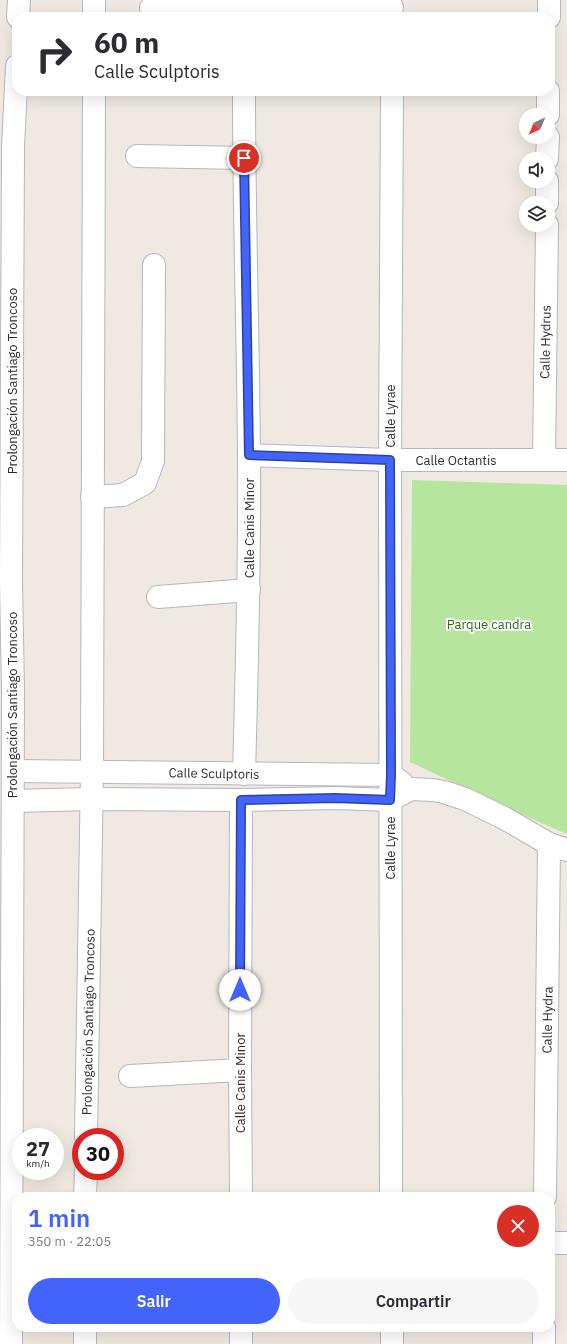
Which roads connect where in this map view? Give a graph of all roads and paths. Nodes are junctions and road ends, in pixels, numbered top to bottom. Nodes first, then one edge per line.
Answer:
1 (19, 0) edge
2 (94, 0) edge
3 (549, 0) edge
4 (151, 8) dead end
5 (392, 8) edge
6 (18, 12) edge
7 (94, 12) edge
8 (226, 12) edge
9 (274, 12) edge
10 (549, 12) edge
11 (0, 79) edge
12 (12, 80) edge
13 (14, 96) edge
14 (94, 96) edge
15 (244, 96) edge
16 (392, 96) edge
17 (548, 96) edge
18 (548, 108) edge
19 (6, 147) edge
20 (137, 156) dead end
21 (244, 158) junction
22 (6, 200) edge
23 (546, 232) edge
24 (154, 265) dead end
25 (249, 455) junction
26 (390, 460) junction
27 (544, 460) junction
28 (567, 460) edge
29 (92, 497) junction
30 (5, 582) edge
31 (249, 590) junction
32 (158, 596) dead end
33 (7, 689) edge
34 (13, 770) junction
35 (92, 771) junction
36 (244, 774) junction
37 (391, 775) junction
38 (411, 789) junction
39 (92, 799) junction
40 (241, 800) junction
41 (390, 800) junction
42 (13, 801) junction
43 (558, 847) edge
44 (240, 1070) junction
45 (130, 1076) dead end
46 (86, 1128) edge
47 (86, 1180) edge
48 (85, 1192) edge
49 (241, 1192) edge
50 (391, 1192) edge
51 (545, 1192) edge
52 (9, 1202) edge
53 (567, 1243) edge
54 (555, 1244) edge
55 (85, 1332) edge
56 (241, 1332) edge
57 (392, 1332) edge
58 (544, 1332) edge
59 (11, 1344) edge
60 (85, 1344) edge
61 (241, 1344) edge
62 (392, 1344) edge
63 (544, 1344) edge

1 - 6 street
2 - 7 street
3 - 10 street
4 - 8 street
5 - 9 street
11 - 12 street
13 - 19 street, Prolongación Santiago Troncoso
14 - 29 street, Prolongación Santiago Troncoso
15 - 21 street, Calle Canis Minor
16 - 26 street, Calle Lyrae
17 - 18 street
19 - 22 street, Prolongación Santiago Troncoso
20 - 21 street
21 - 25 street, Calle Canis Minor
22 - 30 street, Prolongación Santiago Troncoso
23 - 27 street, Calle Hydrus
24 - 29 street
25 - 26 street, Calle Octantis
25 - 31 street, Calle Canis Minor
26 - 27 street, Calle Octantis
26 - 37 street, Calle Lyrae
27 - 28 street, Calle Octantis
29 - 35 street, Prolongación Santiago Troncoso
30 - 33 street, Prolongación Santiago Troncoso
31 - 32 street
31 - 36 street, Calle Canis Minor
33 - 34 street, Prolongación Santiago Troncoso
34 - 35 street, Calle Sculptoris
34 - 42 street, Prolongación Santiago Troncoso
35 - 36 street, Calle Sculptoris
35 - 39 street, Prolongación Santiago Troncoso
36 - 37 street, Calle Sculptoris
37 - 38 street
37 - 41 street, Calle Lyrae
38 - 41 street, Calle Sculptoris
38 - 43 street
39 - 40 street, Calle Sculptoris
39 - 42 street, Calle Sculptoris
39 - 46 street, Prolongación Santiago Troncoso
40 - 41 street, Calle Sculptoris
40 - 44 street, Calle Canis Minor
41 - 50 street, Calle Lyrae
42 - 52 street, Prolongación Santiago Troncoso
43 - 51 street, Calle Hydra
44 - 45 street
44 - 49 street, Calle Canis Minor
47 - 48 street
52 - 59 street, Prolongación Santiago Troncoso
53 - 54 street
55 - 60 street
56 - 61 street
57 - 62 street
58 - 63 street

